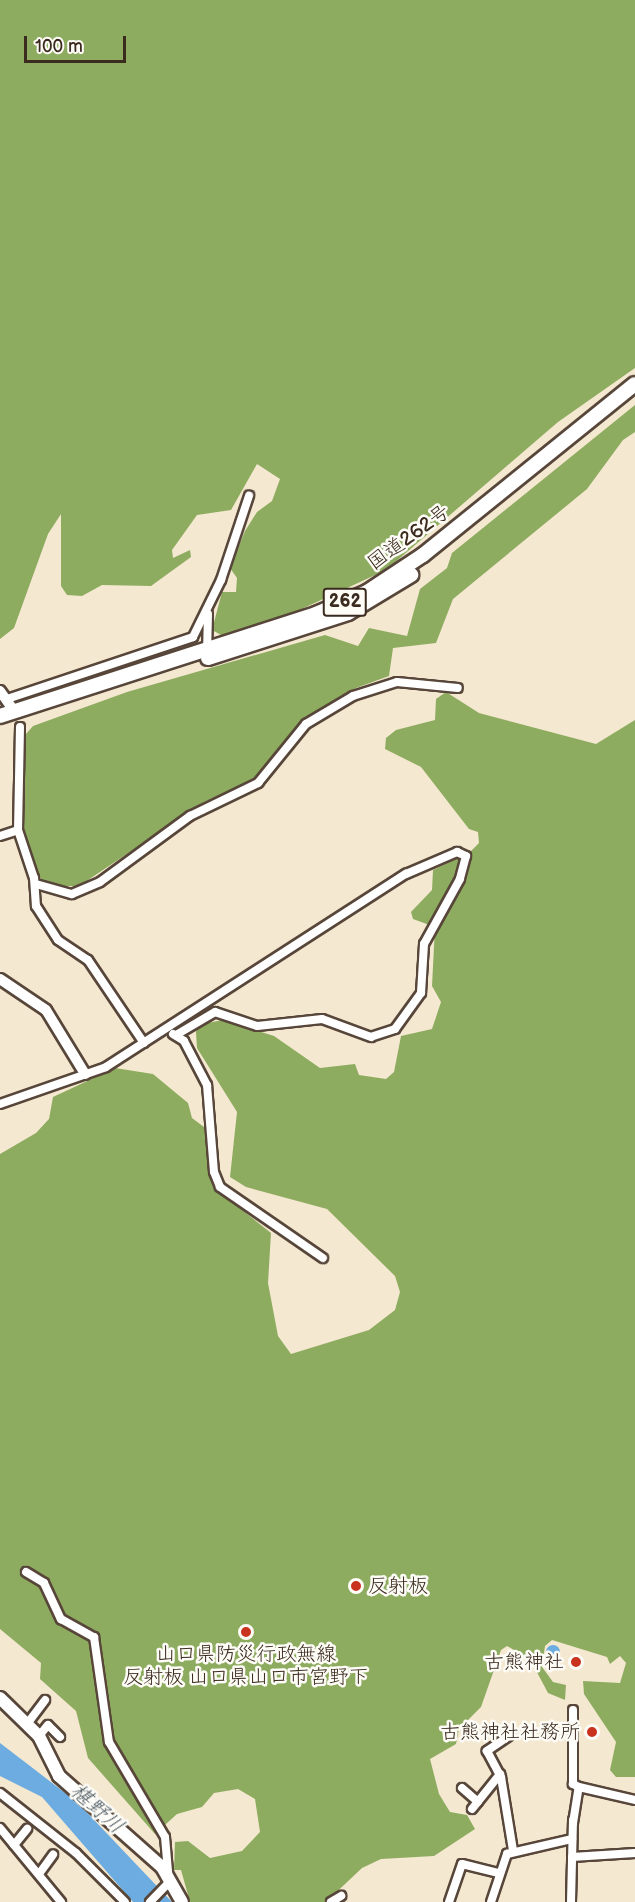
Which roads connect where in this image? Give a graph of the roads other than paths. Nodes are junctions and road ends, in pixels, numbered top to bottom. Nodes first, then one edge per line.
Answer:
1 (635, 384) edge
2 (635, 395) edge
3 (249, 496) dead end
4 (208, 614) junction
5 (207, 654) junction
6 (458, 688) dead end
7 (7, 699) edge
8 (0, 716) edge
9 (0, 725) edge
10 (20, 727) dead end
11 (18, 830) junction
12 (0, 836) edge
13 (36, 884) junction
14 (0, 978) edge
15 (163, 1032) junction
16 (176, 1035) junction
17 (144, 1043) junction
18 (85, 1074) junction
19 (0, 1104) edge
20 (323, 1257) dead end
21 (26, 1572) dead end
22 (0, 1698) edge
23 (45, 1701) dead end
24 (573, 1710) dead end
25 (27, 1724) junction
26 (60, 1732) dead end
27 (39, 1736) junction
28 (509, 1736) dead end
29 (500, 1774) junction
30 (573, 1785) junction
31 (462, 1788) dead end
32 (0, 1793) edge
33 (635, 1800) edge
34 (0, 1828) edge
35 (27, 1829) dead end
36 (572, 1839) junction
37 (14, 1845) junction
38 (513, 1850) junction
39 (635, 1852) edge
40 (53, 1855) dead end
41 (572, 1857) junction
42 (499, 1873) junction
43 (39, 1874) junction
44 (169, 1879) junction
45 (341, 1896) dead end
46 (62, 1902) edge
47 (125, 1902) edge
48 (150, 1902) edge
49 (182, 1902) edge
50 (331, 1902) edge
51 (450, 1902) edge
52 (491, 1902) edge
53 (571, 1902) edge

1 - 5 highway, 国道262号 / 262
2 - 5 highway, 国道262号 / 262
3 - 4 street
4 - 5 street
4 - 7 street
5 - 8 highway, 国道262号 / 262
5 - 9 highway, 国道262号 / 262
6 - 13 street
10 - 11 street
11 - 12 street
11 - 13 street
13 - 17 street
14 - 18 street
15 - 16 street
15 - 16 street
15 - 17 street
16 - 20 street
17 - 18 street
18 - 19 street
21 - 44 street
22 - 25 main road
23 - 25 street
24 - 30 street
25 - 27 main road
26 - 27 street
27 - 44 main road
28 - 29 street
29 - 31 street
29 - 38 street
30 - 33 street
30 - 36 street
32 - 47 street
34 - 37 street
35 - 37 street
36 - 38 street
36 - 41 street
37 - 43 street
38 - 42 street
39 - 41 street
40 - 43 street
41 - 53 street
42 - 51 street
42 - 52 street
43 - 46 street
44 - 48 street
44 - 49 main road
45 - 50 street

